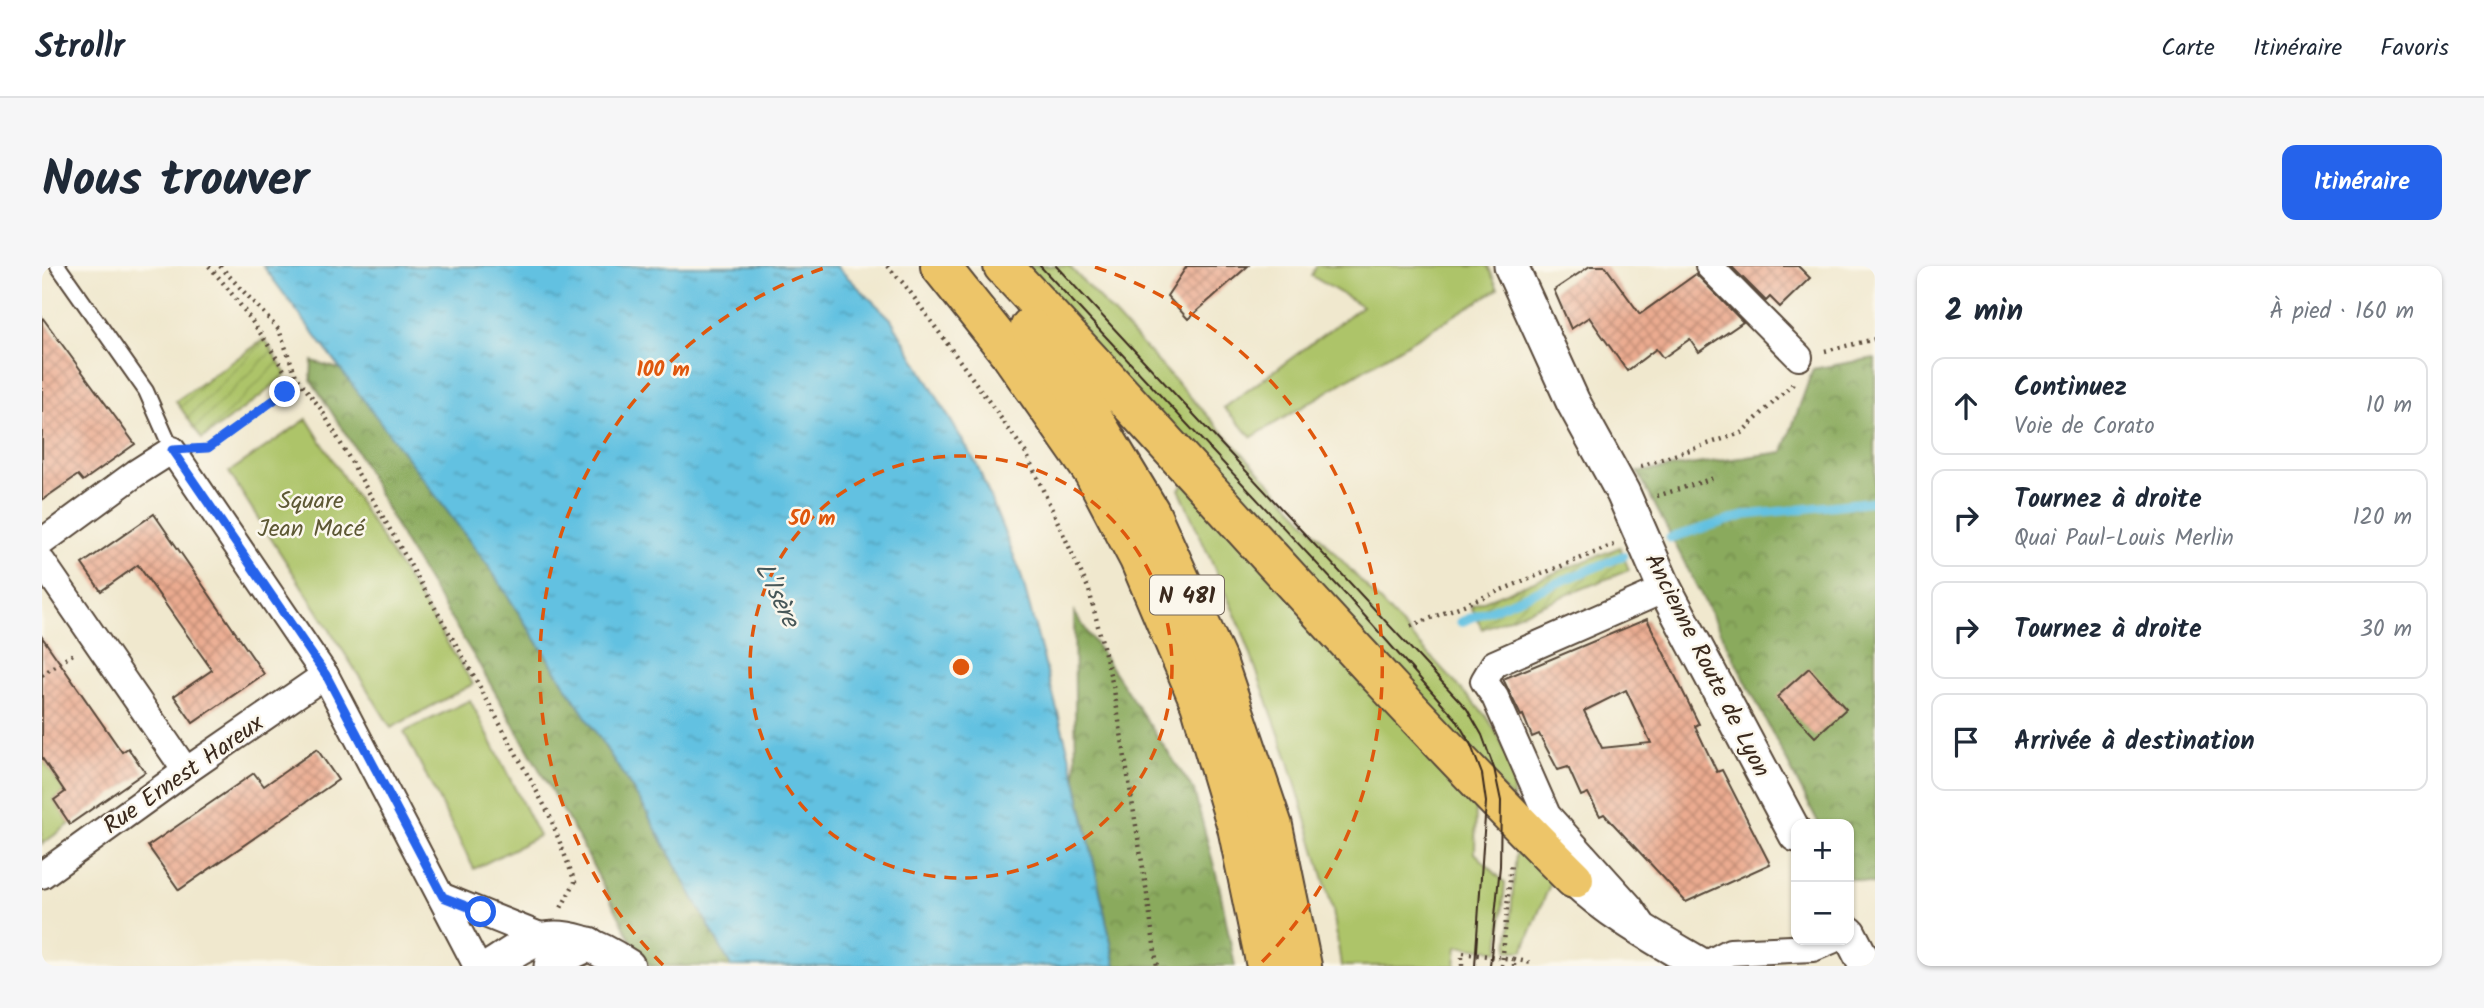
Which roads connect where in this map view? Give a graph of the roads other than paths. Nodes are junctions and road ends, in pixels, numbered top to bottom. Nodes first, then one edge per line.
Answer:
1 (58, 266) edge
2 (940, 266) edge
3 (983, 266) edge
4 (1003, 266) edge
5 (1511, 266) edge
6 (1709, 266) edge
7 (1799, 357) road end
8 (172, 450) junction
9 (42, 542) edge
10 (42, 562) edge
11 (1665, 589) junction
12 (326, 675) junction
13 (186, 771) junction
14 (1791, 826) edge
15 (42, 876) edge
16 (1574, 879) joint
17 (443, 897) junction
18 (1648, 933) junction
19 (1854, 943) edge
20 (1820, 945) edge
21 (548, 952) edge
22 (477, 966) edge
23 (492, 966) edge
24 (628, 966) edge
25 (1266, 966) edge
26 (1302, 966) edge
27 (1703, 966) edge
28 (1866, 966) edge

1 - 8 lane
2 - 25 highway, N 481
3 - 26 highway, N 481
4 - 16 highway
5 - 11 street, Ancienne Route de Lyon
6 - 7 street
8 - 9 street
8 - 12 street
10 - 13 street
11 - 14 street, Ancienne Route de Lyon
11 - 18 street
12 - 13 street, Rue Ernest Hareux
12 - 17 street
13 - 15 street, Rue Ernest Hareux
16 - 18 street
17 - 21 street
17 - 22 street
18 - 27 street
19 - 28 street
20 - 27 street
21 - 23 street
21 - 24 street

